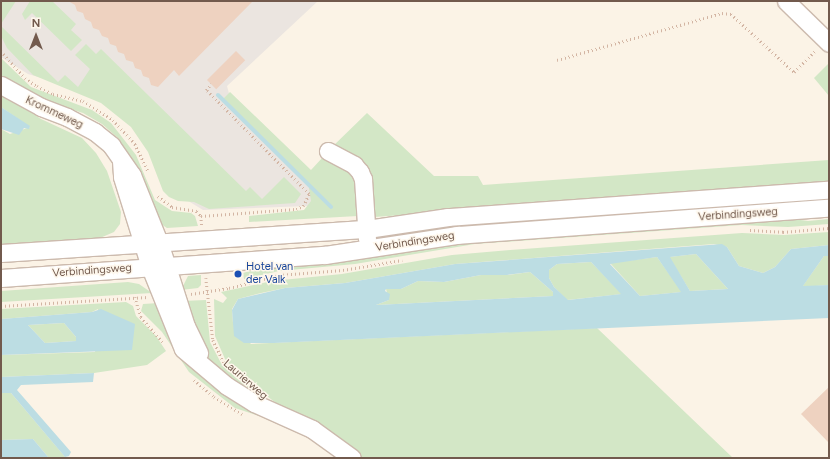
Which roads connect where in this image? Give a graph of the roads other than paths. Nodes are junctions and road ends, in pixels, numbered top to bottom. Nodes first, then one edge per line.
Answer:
1 (786, 1) edge
2 (828, 42) edge
3 (1, 84) edge
4 (328, 151) dead end
5 (122, 161) junction
6 (829, 190) edge
7 (829, 208) edge
8 (367, 229) junction
9 (142, 242) junction
10 (159, 242) junction
11 (368, 249) junction
12 (1, 253) edge
13 (167, 266) junction
14 (150, 267) junction
15 (1, 278) edge
16 (210, 373) junction
17 (352, 458) edge

1 - 2 street
3 - 5 street, Krommeweg
4 - 8 street
5 - 9 street
5 - 10 street, Krommeweg
6 - 8 street, Verbindingsweg
7 - 11 street, Verbindingsweg
8 - 10 street, Verbindingsweg
8 - 11 street
9 - 10 street, Verbindingsweg
9 - 12 street, Verbindingsweg
9 - 14 street, Laurierweg
10 - 13 street, Laurierweg
11 - 13 street, Verbindingsweg
13 - 14 street, Verbindingsweg
13 - 16 street, Laurierweg
14 - 15 street, Verbindingsweg
14 - 16 street, Laurierweg
16 - 17 street, Laurierweg

